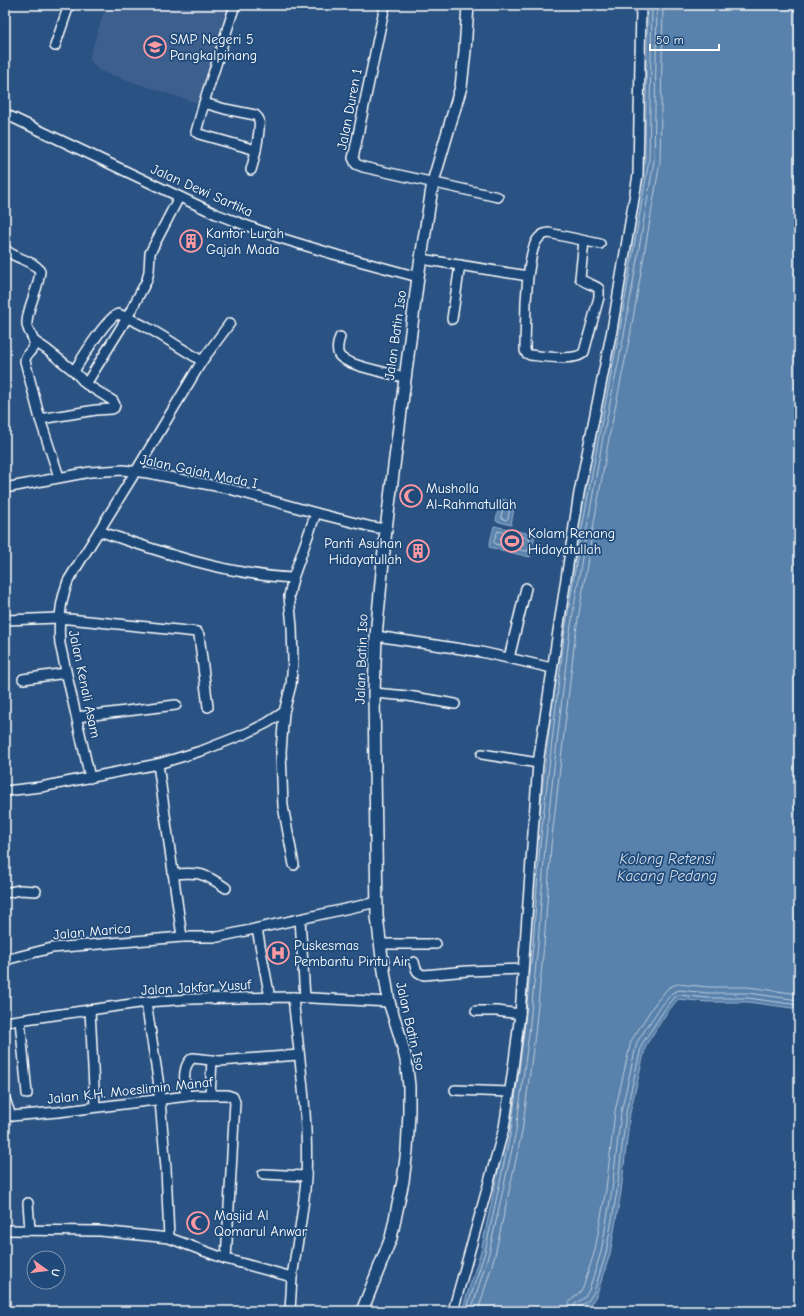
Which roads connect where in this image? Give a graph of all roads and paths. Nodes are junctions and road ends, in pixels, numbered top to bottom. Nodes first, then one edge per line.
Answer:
1 (69, 5) edge
2 (235, 5) edge
3 (385, 5) edge
4 (468, 5) edge
5 (641, 5) edge
6 (55, 46) dead end
7 (204, 102) junction
8 (5, 114) edge
9 (256, 150) junction
10 (251, 170) dead end
11 (433, 182) junction
12 (179, 197) junction
13 (498, 197) dead end
14 (584, 241) junction
15 (600, 244) dead end
16 (5, 249) edge
17 (421, 259) junction
18 (460, 265) junction
19 (528, 276) junction
20 (418, 277) junction
21 (127, 318) junction
22 (452, 320) dead end
23 (230, 323) dead end
24 (340, 336) dead end
25 (34, 341) junction
26 (202, 361) junction
27 (74, 371) junction
28 (404, 377) junction
29 (86, 384) junction
30 (40, 419) junction
31 (136, 471) junction
32 (59, 477) junction
33 (5, 488) edge
34 (316, 513) junction
35 (386, 529) junction
36 (99, 531) junction
37 (293, 578) junction
38 (526, 588) dead end
39 (59, 618) junction
40 (5, 620) edge
41 (376, 636) junction
42 (509, 658) junction
43 (552, 668) junction
44 (66, 673) junction
45 (24, 679) dead end
46 (374, 694) junction
47 (454, 704) dead end
48 (176, 705) dead end
49 (208, 707) dead end
50 (284, 712) junction
51 (77, 718) junction
52 (482, 754) dead end
53 (538, 763) junction
54 (158, 764) junction
55 (90, 778) junction
56 (5, 791) edge
57 (294, 865) dead end
58 (173, 874) junction
59 (226, 888) dead end
60 (36, 891) dead end
61 (5, 892) edge
62 (377, 902) junction
63 (300, 919) junction
64 (256, 929) junction
65 (182, 937) junction
66 (380, 944) junction
67 (436, 944) dead end
68 (5, 960) edge
69 (414, 962) dead end
70 (522, 969) junction
71 (293, 997) junction
72 (270, 998) junction
73 (305, 998) junction
74 (146, 1002) junction
75 (389, 1002) junction
76 (90, 1010) junction
77 (476, 1010) dead end
78 (520, 1014) junction
79 (20, 1020) junction
80 (5, 1022) edge
81 (299, 1055) junction
82 (212, 1060) junction
83 (455, 1090) dead end
84 (510, 1092) junction
85 (27, 1094) dead end
86 (210, 1095) junction
87 (186, 1096) junction
88 (5, 1099) edge
89 (159, 1099) junction
90 (95, 1107) junction
91 (8, 1111) edge
92 (263, 1174) dead end
93 (306, 1176) junction
94 (28, 1203) dead end
95 (5, 1230) edge
96 (30, 1230) junction
97 (169, 1238) junction
98 (226, 1259) junction
99 (292, 1277) junction
100 (290, 1311) edge
101 (362, 1311) edge
102 (453, 1311) edge

1 - 6 street
2 - 7 street
3 - 11 street, Jalan Duren 1
4 - 11 street, Jalan Batin Iso
5 - 43 street
7 - 9 street
7 - 9 street
8 - 12 street, Jalan Dewi Sartika
9 - 10 street
11 - 13 street
11 - 17 street, Jalan Batin Iso
12 - 20 street, Jalan Dewi Sartika
12 - 21 street
14 - 15 street
14 - 19 street
14 - 19 street
16 - 25 street
17 - 18 street
17 - 20 street, Jalan Batin Iso
18 - 19 street
18 - 22 street
20 - 28 street, Jalan Batin Iso
21 - 26 street
21 - 27 street
21 - 29 street
23 - 26 street, Jalan Kenali Asam
24 - 28 street
25 - 27 street
25 - 30 street
26 - 31 street, Jalan Kenali Asam
27 - 29 street
28 - 35 street, Jalan Batin Iso
29 - 30 street
30 - 32 street
31 - 32 street, Jalan Gajah Mada I
31 - 34 street, Jalan Gajah Mada I
31 - 36 street, Jalan Kenali Asam
32 - 33 street, Jalan Gajah Mada I
34 - 35 street, Jalan Gajah Mada I
34 - 37 street
35 - 41 street, Jalan Batin Iso
36 - 37 street
36 - 39 street, Jalan Kenali Asam
37 - 50 street
38 - 42 street
39 - 40 street
39 - 44 street, Jalan Kenali Asam
39 - 49 street
41 - 42 street
41 - 46 street, Jalan Batin Iso
42 - 43 street
43 - 53 street
44 - 45 street
44 - 51 street, Jalan Kenali Asam
46 - 47 street
46 - 62 street, Jalan Batin Iso
48 - 51 street
50 - 54 street
50 - 57 street
51 - 55 street, Jalan Kenali Asam
52 - 53 street
53 - 70 street
54 - 55 street
54 - 58 street
55 - 56 street
58 - 59 street
58 - 65 street
60 - 61 street
62 - 63 street
62 - 66 street, Jalan Batin Iso
63 - 64 street
63 - 73 street
64 - 65 street, Jalan Marica
64 - 72 street
65 - 68 street, Jalan Marica
66 - 67 street
66 - 75 street, Jalan Batin Iso
69 - 70 street
70 - 78 street
71 - 72 street, Jalan Jakfar Yusuf
71 - 73 street, Jalan Jakfar Yusuf
71 - 81 street
72 - 74 street, Jalan Jakfar Yusuf
73 - 75 street, Jalan Jakfar Yusuf
74 - 76 street, Jalan Jakfar Yusuf
74 - 89 street
75 - 101 street, Jalan Batin Iso
76 - 79 street, Jalan Jakfar Yusuf
76 - 90 street
77 - 78 street
78 - 84 street
79 - 80 street, Jalan Jakfar Yusuf
79 - 85 street
81 - 82 street
81 - 93 street
82 - 86 street
82 - 87 street
83 - 84 street
84 - 102 street
86 - 87 street, Jalan K.H. Moeslimin Manaf
86 - 98 street, Jalan K.H. Moeslimin Manaf
87 - 89 street, Jalan K.H. Moeslimin Manaf
88 - 91 street
89 - 90 street, Jalan K.H. Moeslimin Manaf
89 - 97 street
90 - 91 street, Jalan K.H. Moeslimin Manaf
92 - 93 street
93 - 99 street
94 - 96 street
95 - 96 street
96 - 97 street
97 - 98 street
98 - 99 street
99 - 100 street

